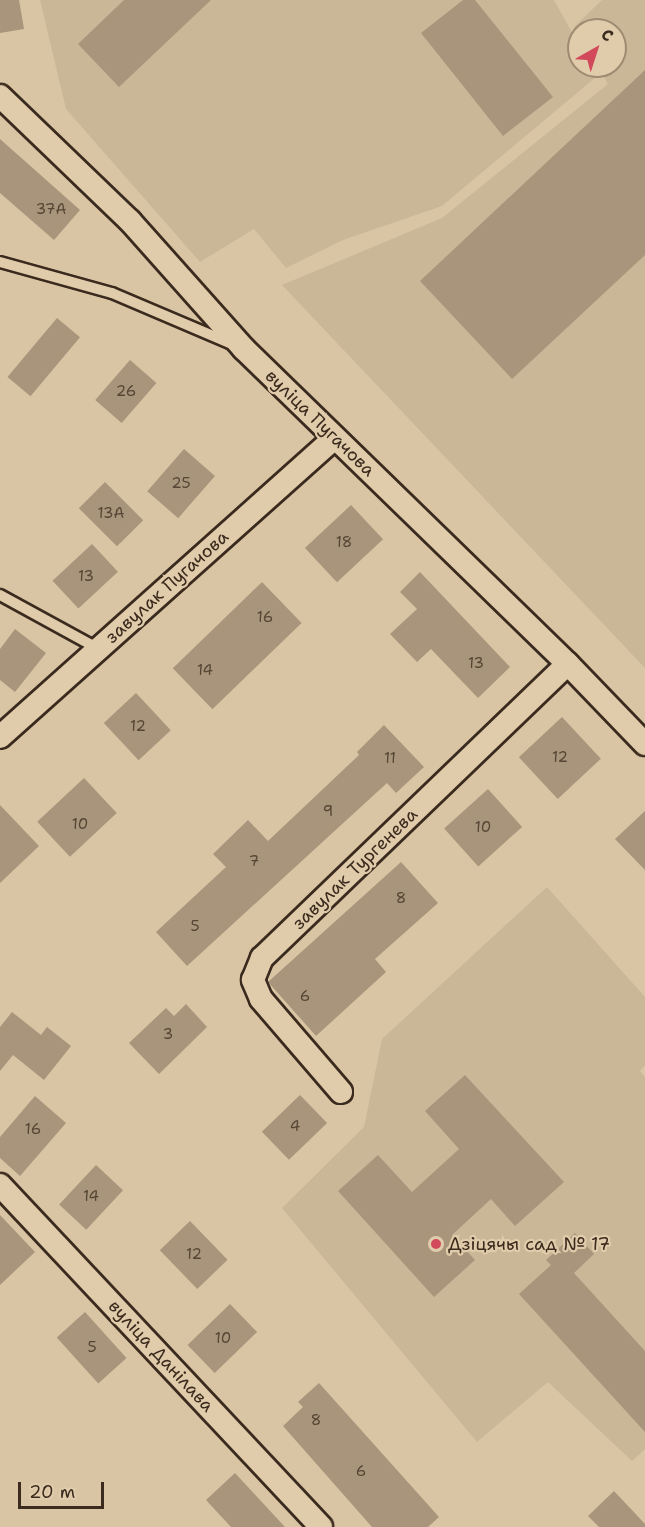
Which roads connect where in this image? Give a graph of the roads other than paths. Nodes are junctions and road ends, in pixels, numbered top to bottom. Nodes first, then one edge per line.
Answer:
1 (0, 96) edge
2 (0, 262) edge
3 (243, 348) junction
4 (335, 438) junction
5 (0, 596) edge
6 (97, 648) junction
7 (568, 664) junction
8 (0, 737) edge
9 (645, 744) edge
10 (341, 1092) dead end
11 (0, 1185) edge
12 (321, 1527) edge

1 - 3 street, вуліца Пугачова
2 - 3 lane
3 - 4 street, вуліца Пугачова
4 - 6 street, завулак Пугачова
4 - 7 street, вуліца Пугачова
5 - 6 lane
6 - 8 street, завулак Пугачова
7 - 9 street, вуліца Пугачова
7 - 10 street, завулак Тургенева
11 - 12 street, вуліца Данілава

